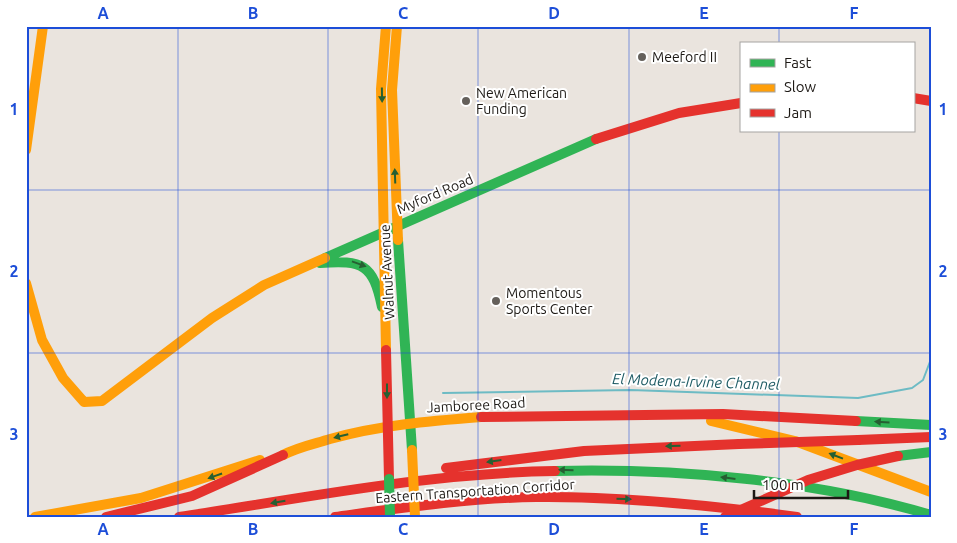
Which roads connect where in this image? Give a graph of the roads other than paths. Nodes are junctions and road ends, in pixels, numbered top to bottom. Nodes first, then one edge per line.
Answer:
1 (43, 26) edge
2 (386, 26) edge
3 (397, 26) edge
4 (914, 98) edge
5 (931, 101) edge
6 (740, 102) edge
7 (26, 150) edge
8 (397, 225) junction
9 (386, 230) junction
10 (311, 264) junction
11 (26, 283) edge
12 (387, 341) junction
13 (667, 414) junction
14 (410, 422) junction
15 (931, 425) edge
16 (388, 426) junction
17 (931, 437) edge
18 (295, 449) junction
19 (931, 452) edge
20 (931, 492) edge
21 (326, 494) junction
22 (931, 515) edge
23 (35, 517) edge
24 (106, 517) edge
25 (179, 517) edge
26 (335, 517) edge
27 (390, 517) edge
28 (415, 517) edge
29 (725, 517) edge
30 (797, 517) edge

1 - 7 main road
2 -> 9 main road, Walnut Avenue
8 -> 3 main road, Walnut Avenue
4 - 5 main road
6 - 8 main road, Myford Road
8 - 9 main road, Myford Road
8 - 14 main road, Walnut Avenue
9 - 10 main road, Myford Road
9 - 12 main road, Walnut Avenue
10 - 11 main road, Myford Road
10 -> 12 main road
12 -> 16 main road, Walnut Avenue
13 - 14 main road, Jamboree Road
15 -> 13 main road, Jamboree Road
20 -> 13 main road
14 - 16 main road, Jamboree Road
14 - 28 main road, Walnut Avenue, bridge
16 -> 18 main road, Jamboree Road
16 - 27 main road, Walnut Avenue, bridge
17 -> 21 main road, bridge
18 -> 23 main road, Jamboree Road
18 - 24 main road
19 - 29 main road, bridge
22 -> 21 main road, Eastern Transportation Corridor
21 -> 25 main road
26 -> 30 main road, Eastern Transportation Corridor

